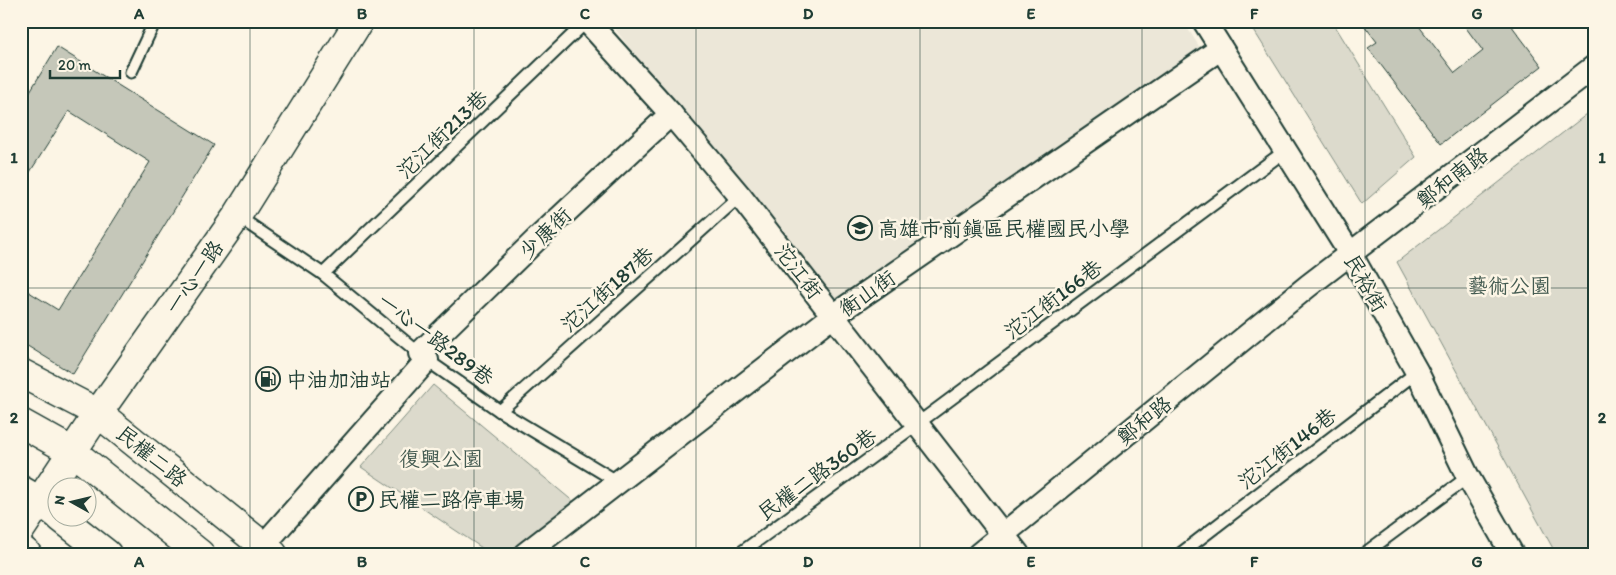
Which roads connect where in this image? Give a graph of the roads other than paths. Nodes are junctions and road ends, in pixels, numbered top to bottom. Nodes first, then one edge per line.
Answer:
1 (155, 21) edge
2 (359, 21) edge
3 (587, 21) edge
4 (1204, 21) edge
5 (1220, 49) junction
6 (1595, 66) edge
7 (131, 72) dead end
8 (671, 114) junction
9 (1285, 151) junction
10 (740, 196) junction
11 (237, 216) junction
12 (1351, 255) junction
13 (323, 274) junction
14 (1308, 286) joint
15 (834, 316) junction
16 (426, 359) junction
17 (21, 372) edge
18 (1417, 372) junction
19 (500, 411) junction
20 (98, 413) junction
21 (21, 423) edge
22 (917, 424) junction
23 (73, 452) junction
24 (1468, 477) junction
25 (618, 482) junction
26 (40, 502) edge
27 (74, 528) edge
28 (21, 529) edge
29 (1004, 534) junction
30 (21, 549) edge
31 (268, 550) edge
32 (27, 554) edge
33 (107, 554) edge
34 (200, 554) edge
35 (525, 554) edge
36 (739, 554) edge
37 (979, 554) edge
38 (1018, 554) edge
39 (1180, 554) edge
40 (1364, 554) edge
41 (1512, 554) edge

1 - 7 lane
2 - 11 street, 一心一路
3 - 8 street, 沱江街
3 - 13 lane, 沱江街213巷
4 - 5 street, 民裕街
5 - 9 street, 民裕街
5 - 15 street, 衡山街
6 - 12 street, 鄭和南路
8 - 10 street, 沱江街
8 - 16 street, 少康街
9 - 12 street, 民裕街
9 - 22 lane, 沱江街166巷
10 - 15 street, 沱江街
10 - 19 lane, 沱江街187巷
11 - 13 lane, 一心一路289巷
11 - 20 street, 一心一路
12 - 14 street, 鄭和南路
12 - 18 street, 民裕街
13 - 16 lane, 一心一路289巷
14 - 29 street, 鄭和路
15 - 22 street, 沱江街
15 - 25 street, 衡山街
16 - 19 lane, 一心一路289巷
16 - 31 street, 少康街
17 - 20 street, 民權二路
18 - 24 street, 民裕街
18 - 39 lane, 沱江街146巷
19 - 25 lane, 一心一路289巷
20 - 23 street, 一心一路
20 - 31 street, 民權二路
21 - 23 street
22 - 29 street, 沱江街
22 - 36 lane, 民權二路360巷
23 - 26 street, 一心一路
23 - 34 street
24 - 40 lane
24 - 41 street, 民裕街
25 - 35 street, 衡山街
26 - 28 street, 一心一路
27 - 33 street
29 - 37 street, 鄭和路
29 - 38 street, 沱江街
30 - 32 street

